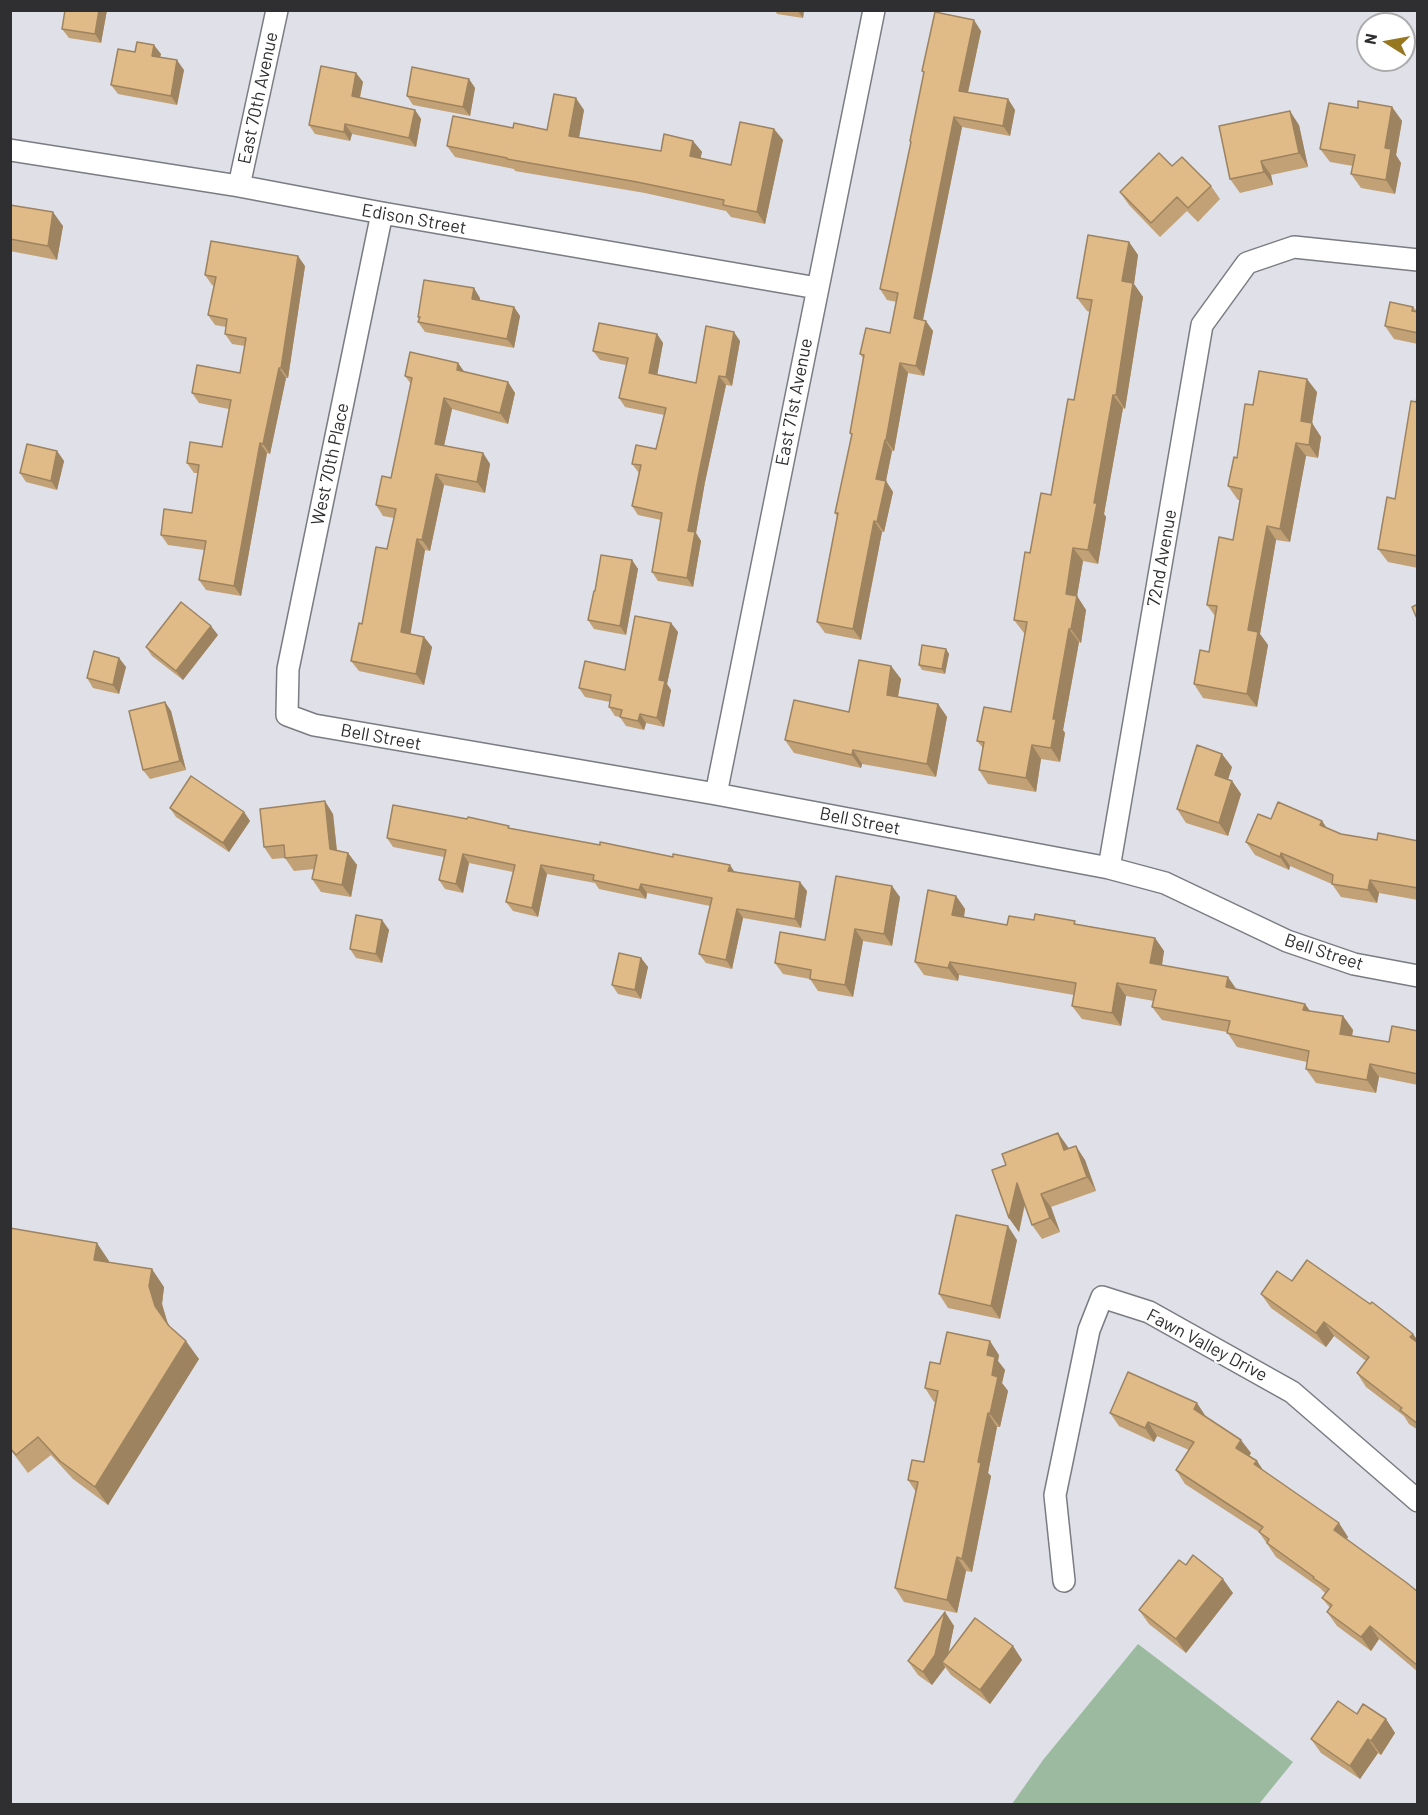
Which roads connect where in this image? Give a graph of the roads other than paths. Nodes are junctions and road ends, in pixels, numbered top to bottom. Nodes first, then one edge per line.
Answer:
1 (277, 10) edge
2 (874, 10) edge
3 (10, 150) edge
4 (239, 186) junction
5 (382, 213) junction
6 (1418, 260) edge
7 (817, 288) junction
8 (287, 716) joint
9 (716, 794) junction
10 (1109, 868) junction
11 (1418, 976) edge
12 (1418, 1501) edge
13 (1064, 1581) dead end

1 - 4 street, East 70th Avenue
2 - 7 street, East 71st Avenue
3 - 4 street, Edison Street
4 - 5 street, Edison Street
5 - 7 street, Edison Street
5 - 8 street, West 70th Place
6 - 10 street, 72nd Avenue
7 - 9 street, East 71st Avenue
8 - 9 street, Bell Street
9 - 10 street, Bell Street
10 - 11 street, Bell Street
12 - 13 street, Fawn Valley Drive

